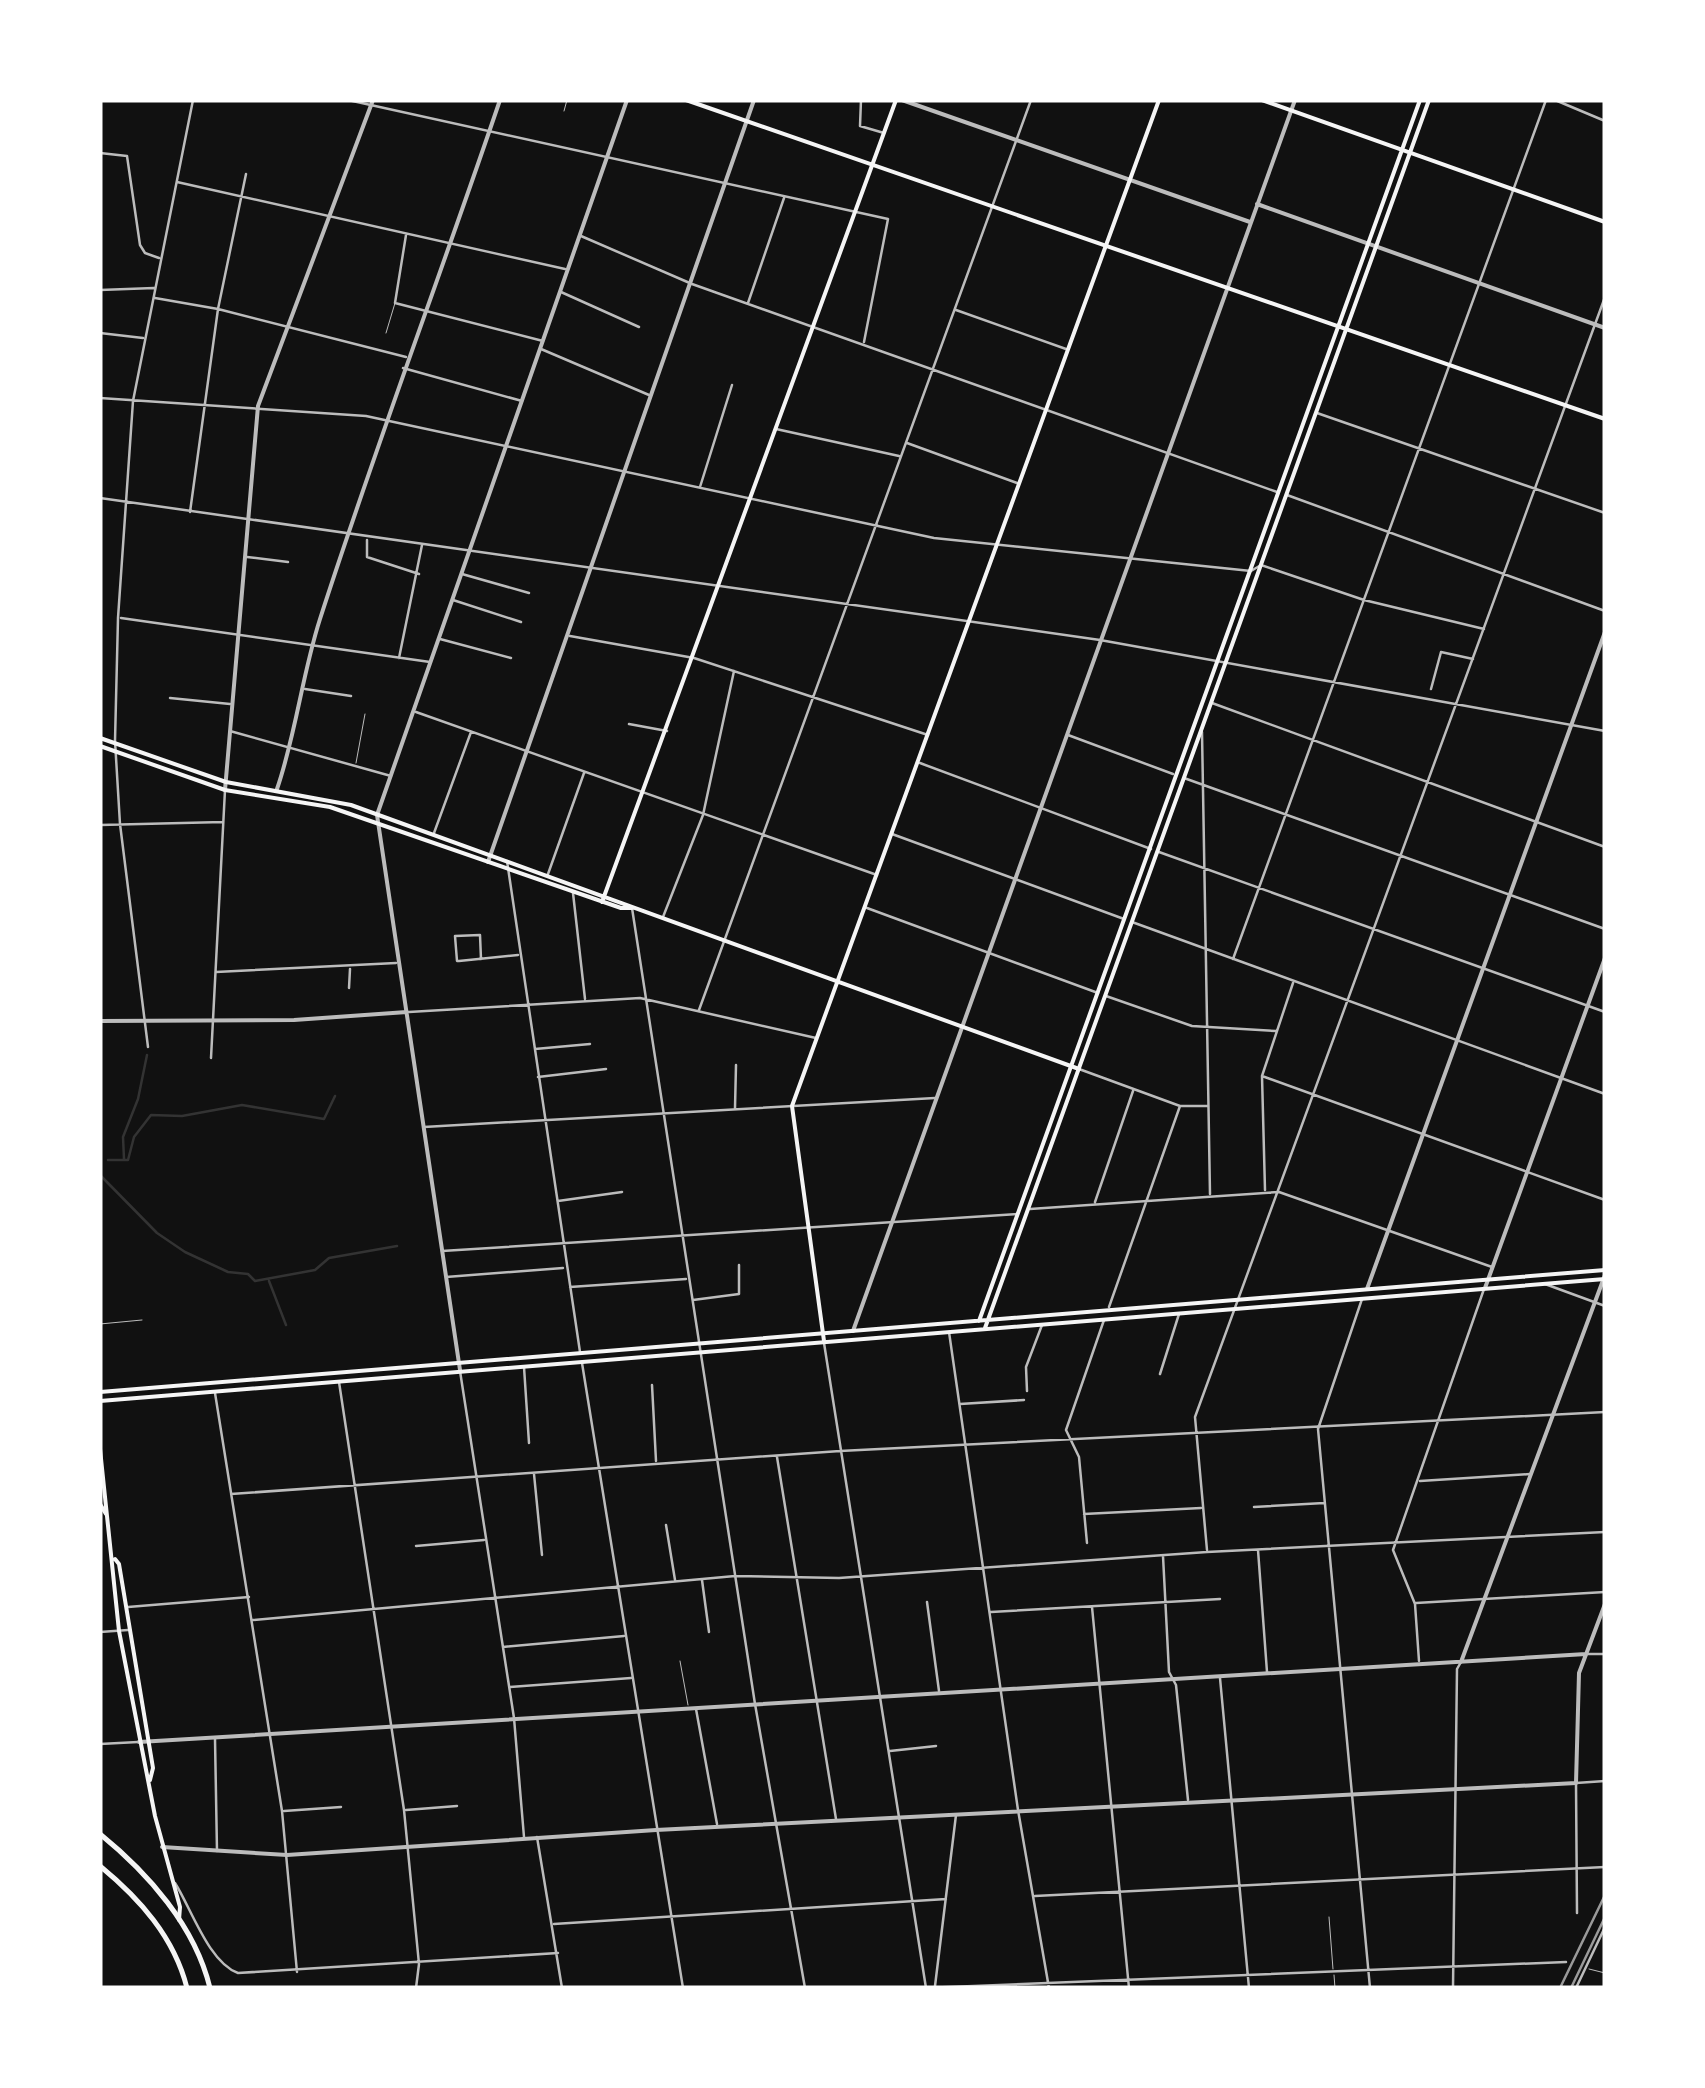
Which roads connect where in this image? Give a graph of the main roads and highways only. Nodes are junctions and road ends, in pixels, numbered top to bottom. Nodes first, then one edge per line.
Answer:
1 (686, 100) edge
2 (900, 100) edge
3 (1159, 100) edge
4 (1262, 100) edge
5 (1420, 100) edge
6 (1428, 100) edge
7 (1402, 151) junction
8 (1410, 153) junction
9 (873, 164) junction
10 (1605, 222) edge
11 (1106, 246) junction
12 (1339, 327) junction
13 (1347, 330) junction
14 (1605, 419) edge
15 (1282, 494) junction
16 (100, 738) edge
17 (100, 746) edge
18 (321, 797) junction
19 (320, 804) junction
20 (1154, 850) junction
21 (604, 895) junction
22 (602, 902) junction
23 (632, 908) junction
24 (839, 980) junction
25 (1102, 994) junction
26 (1072, 1066) junction
27 (1079, 1069) junction
28 (1604, 1275) edge
29 (988, 1320) junction
30 (979, 1321) junction
31 (985, 1328) junction
32 (823, 1334) junction
33 (824, 1341) junction
34 (460, 1366) junction
35 (100, 1392) edge
36 (100, 1401) edge
37 (100, 1448) edge
38 (100, 1504) edge
39 (106, 1514) junction
40 (112, 1556) junction
41 (150, 1780) junction
42 (100, 1834) edge
43 (100, 1866) edge
44 (179, 1920) junction
45 (210, 1985) edge
46 (187, 1987) edge

1 - 9 main road
2 - 9 main road
3 - 11 main road
4 - 7 main road
5 - 7 main road
6 - 8 main road
7 - 8 main road
7 - 12 main road
8 - 10 main road
8 - 13 main road
9 - 11 main road
9 - 21 main road
11 - 12 main road
11 - 24 main road
12 - 13 main road
12 - 15 main road
13 - 14 main road
13 - 15 main road
15 - 20 main road
15 - 20 main road
16 - 18 main road
17 - 19 main road
18 - 19 main road
18 - 21 main road
19 - 22 main road
20 - 25 main road
20 - 25 main road
21 - 22 main road
21 - 23 main road
22 - 23 main road
23 - 24 main road
24 - 26 main road
24 - 32 main road
25 - 26 main road
25 - 27 main road
26 - 27 main road
26 - 30 main road
27 - 29 main road
28 - 29 main road
28 - 31 main road
29 - 30 main road
29 - 31 main road
30 - 32 main road
31 - 33 main road
32 - 33 main road
32 - 34 main road
33 - 34 main road
34 - 35 main road
34 - 36 main road
37 - 39 main road
38 - 39 main road
39 - 40 main road
40 - 41 main road
40 - 41 main road
41 - 44 main road
42 - 44 highway
43 - 46 highway
44 - 45 highway

